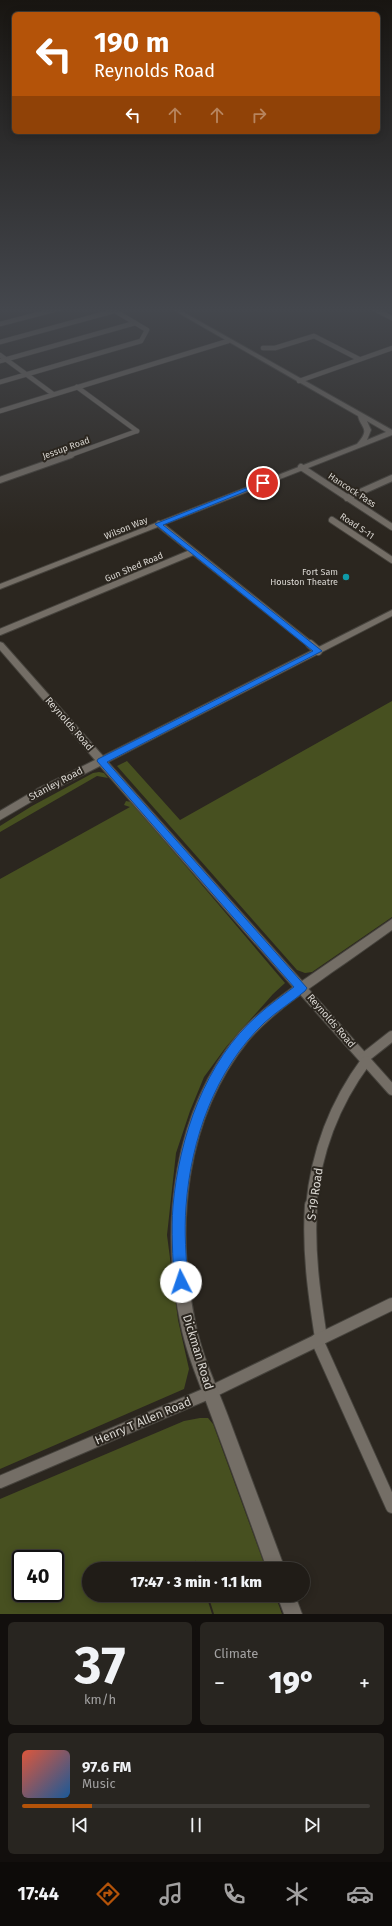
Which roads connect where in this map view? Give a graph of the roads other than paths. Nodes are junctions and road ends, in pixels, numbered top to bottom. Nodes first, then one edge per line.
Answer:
1 (39, 383) edge
2 (89, 383) edge
3 (303, 383) edge
4 (77, 387) junction
5 (53, 394) junction
6 (346, 407) junction
7 (0, 411) edge
8 (392, 432) edge
9 (357, 446) junction
10 (301, 467) junction
11 (392, 478) edge
12 (0, 480) edge
13 (347, 498) junction
14 (332, 520) dead end
15 (159, 524) junction
16 (392, 527) edge
17 (193, 552) junction
18 (392, 560) edge
19 (0, 587) edge
20 (392, 613) edge
21 (0, 632) edge
22 (0, 645) edge
23 (318, 651) junction
24 (101, 761) junction
25 (0, 816) edge
26 (392, 924) edge
27 (301, 988) junction
28 (392, 1036) edge
29 (365, 1060) junction
30 (392, 1090) edge
31 (392, 1304) edge
32 (319, 1339) junction
33 (210, 1392) junction
34 (0, 1482) edge
35 (392, 1507) edge
36 (273, 1562) edge
37 (289, 1602) edge
38 (293, 1614) edge

1 - 5 street
2 - 4 street
3 - 6 street
4 - 5 street
4 - 12 street, Jessup Road
5 - 7 street
6 - 8 street
6 - 9 street
8 - 9 street, Wilson Way
9 - 10 street, Wilson Way
10 - 13 street, Hancock Pass
10 - 15 street, Wilson Way
11 - 13 street
13 - 16 street, Hancock Pass
14 - 18 street, Road S-11
15 - 17 street
15 - 19 street, Wilson Way
17 - 21 street, Gun Shed Road
17 - 23 street
20 - 23 street, Stanley Road
22 - 24 street, Reynolds Road
23 - 24 street, Stanley Road
24 - 25 street, Stanley Road
24 - 27 street, Reynolds Road
26 - 27 street, Dickman Road
27 - 29 street, Reynolds Road
27 - 33 street, Dickman Road
28 - 29 street, S-19 Road
29 - 30 street, Reynolds Road
29 - 32 street, S-19 Road
31 - 32 street, Henry T Allen Road
32 - 33 street, Henry T Allen Road
32 - 35 street, S-19 Road
33 - 34 street, Henry T Allen Road
33 - 36 street, Dickman Road
37 - 38 street

